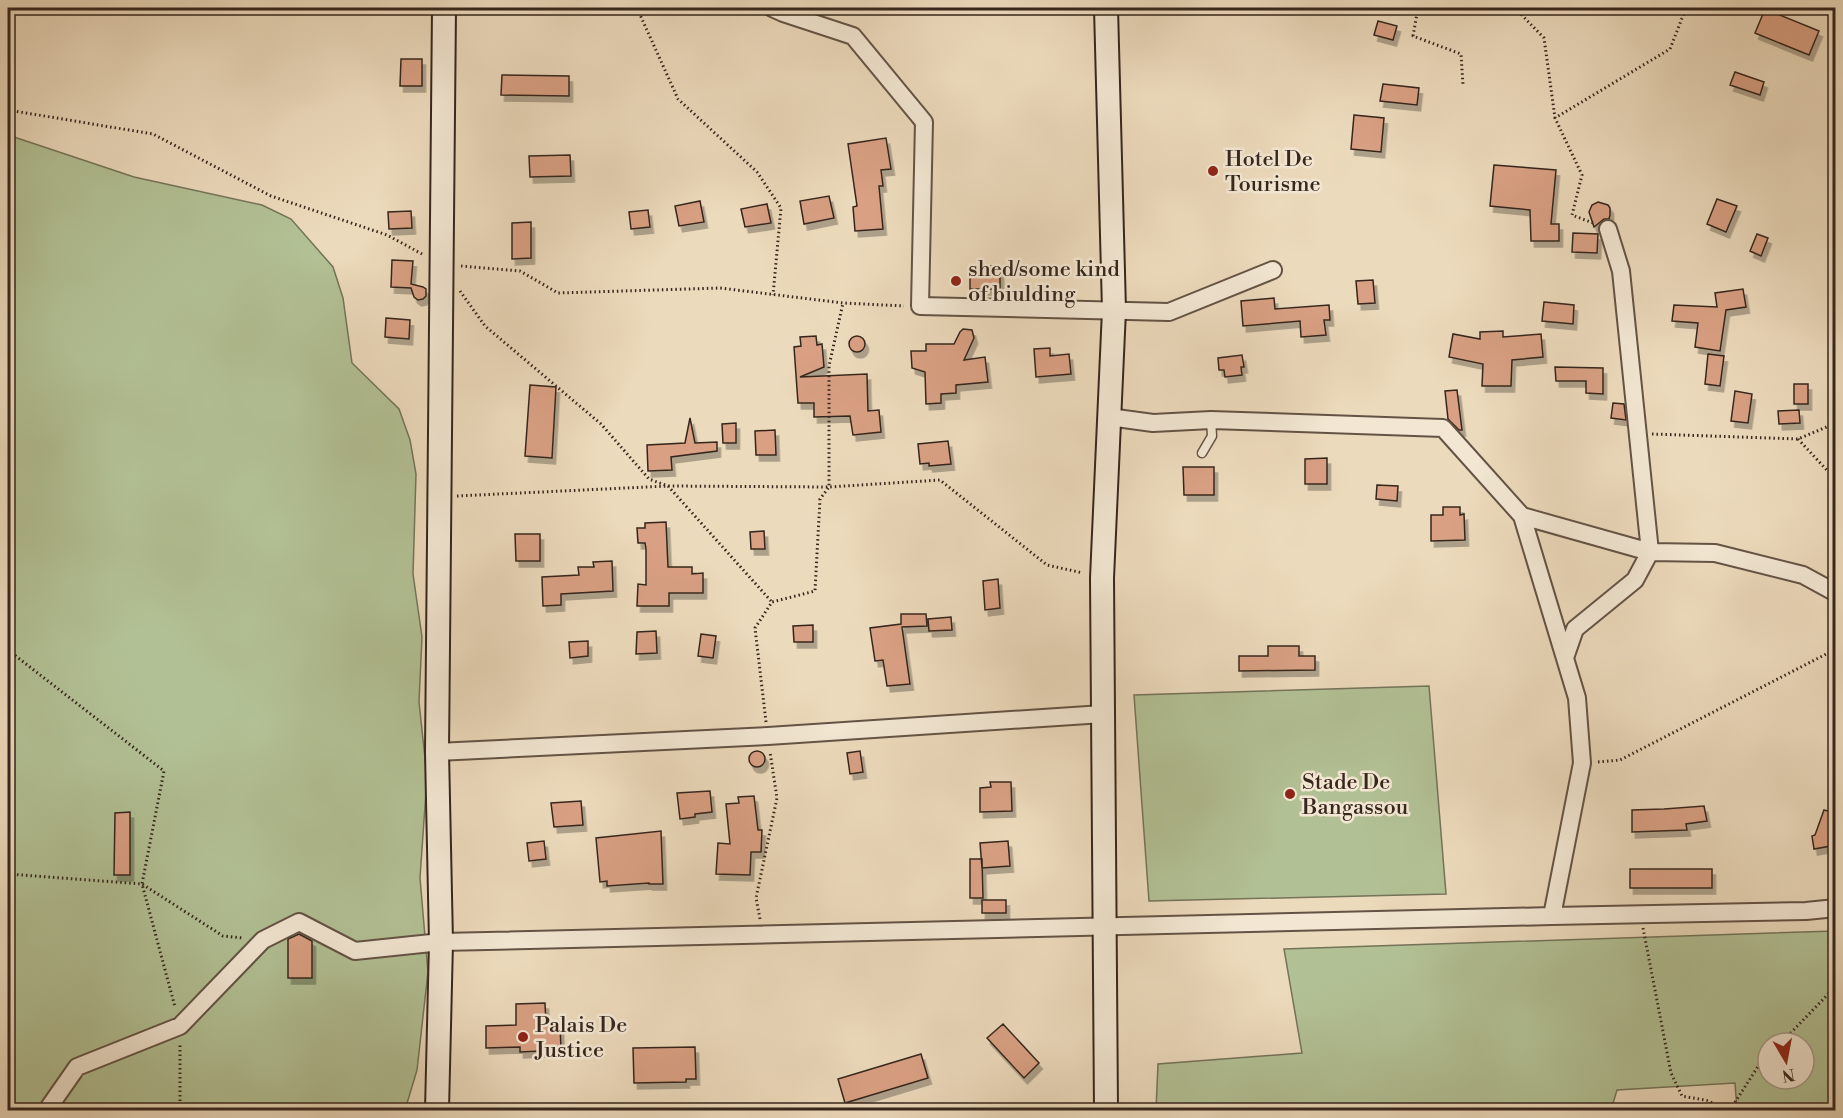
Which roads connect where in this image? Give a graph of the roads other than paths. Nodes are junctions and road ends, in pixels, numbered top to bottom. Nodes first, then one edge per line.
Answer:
1 (444, 8) edge
2 (1106, 8) edge
3 (780, 10) edge
4 (1608, 229) road end
5 (1114, 310) junction
6 (1174, 310) dead end
7 (1109, 417) junction
8 (1211, 420) junction
9 (1202, 453) dead end
10 (1522, 516) junction
11 (1650, 552) junction
12 (1836, 593) edge
13 (1565, 658) junction
14 (1103, 714) junction
15 (437, 752) junction
16 (1836, 908) edge
17 (1806, 911) junction
18 (1836, 914) edge
19 (1552, 916) junction
20 (1106, 926) junction
21 (441, 942) junction
22 (47, 1110) edge
23 (437, 1110) edge
24 (1106, 1110) edge

1 - 15 main road
2 - 5 main road
3 - 5 street
4 - 11 street
5 - 6 street
5 - 7 main road
7 - 8 street
7 - 14 main road
8 - 9 lane
8 - 10 street
10 - 11 street
10 - 13 street
11 - 12 street
11 - 13 street
13 - 19 street
14 - 15 street
14 - 20 main road
15 - 21 main road
16 - 17 street
17 - 18 street
17 - 19 street
19 - 20 street
20 - 21 street
20 - 24 main road
21 - 22 street
21 - 23 main road

